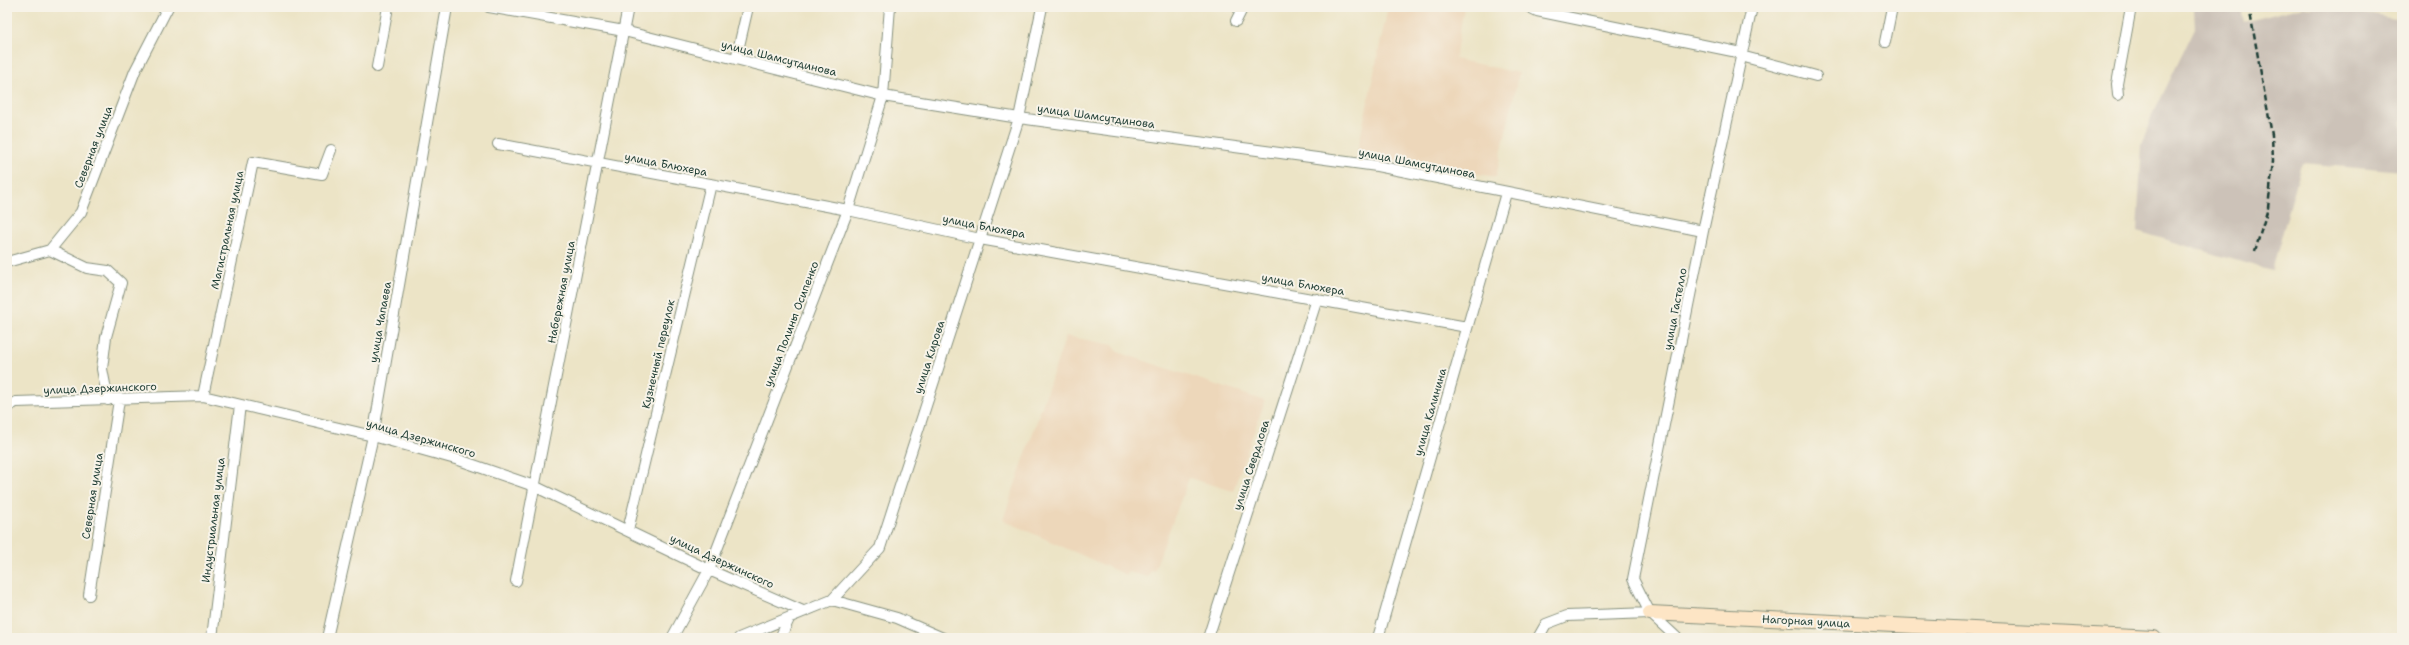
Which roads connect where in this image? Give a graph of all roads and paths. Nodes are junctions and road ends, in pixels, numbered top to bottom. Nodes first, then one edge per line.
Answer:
1 (168, 7) edge
2 (388, 7) edge
3 (447, 7) edge
4 (489, 7) edge
5 (628, 7) edge
6 (748, 7) edge
7 (890, 7) edge
8 (1042, 7) edge
9 (1243, 7) edge
10 (1529, 7) edge
11 (1752, 7) edge
12 (1892, 7) edge
13 (2131, 7) edge
14 (1236, 21) dead end
15 (624, 31) junction
16 (1885, 42) dead end
17 (1741, 55) junction
18 (736, 59) junction
19 (377, 67) dead end
20 (1816, 76) dead end
21 (2118, 95) dead end
22 (883, 96) junction
23 (1019, 118) junction
24 (498, 144) dead end
25 (331, 150) dead end
26 (599, 163) junction
27 (711, 184) junction
28 (1506, 193) junction
29 (848, 210) junction
30 (1703, 231) junction
31 (980, 239) junction
32 (50, 250) junction
33 (7, 262) edge
34 (1317, 299) junction
35 (1467, 327) junction
36 (203, 396) junction
37 (108, 400) junction
38 (119, 400) junction
39 (240, 405) junction
40 (7, 407) edge
41 (373, 436) junction
42 (534, 486) junction
43 (628, 530) junction
44 (709, 570) junction
45 (516, 581) dead end
46 (88, 595) dead end
47 (832, 600) junction
48 (803, 611) junction
49 (1650, 613) junction
50 (790, 617) junction
51 (212, 638) edge
52 (327, 638) edge
53 (672, 638) edge
54 (739, 638) edge
55 (780, 638) edge
56 (943, 638) edge
57 (1208, 638) edge
58 (1378, 638) edge
59 (1538, 638) edge
60 (1677, 638) edge
61 (2154, 638) edge

1 - 32 street, Северная улица
2 - 19 street
3 - 41 street, улица Чапаева
4 - 15 street, улица Шамсутдинова
5 - 15 street, Набережная улица
6 - 18 street
7 - 22 street, улица Полины Осипенко
8 - 23 street, улица Кирова
9 - 14 street
10 - 17 street
11 - 17 street, улица Гастелло
12 - 16 street
13 - 21 street
15 - 18 street, улица Шамсутдинова
15 - 26 street, Набережная улица
17 - 20 street
17 - 30 street, улица Гастелло
18 - 22 street, улица Шамсутдинова
22 - 23 street, улица Шамсутдинова
22 - 29 street, улица Полины Осипенко
23 - 28 street, улица Шамсутдинова
23 - 31 street, улица Кирова
24 - 26 street, улица Блюхера
25 - 36 street, Магистральная улица
26 - 27 street, улица Блюхера
26 - 42 street, Набережная улица
27 - 29 street, улица Блюхера
27 - 43 street, Кузнечный переулок
28 - 30 street, улица Шамсутдинова
28 - 35 street, улица Калинина
29 - 31 street, улица Блюхера
29 - 44 street, улица Полины Осипенко
30 - 49 street, улица Гастелло
31 - 34 street, улица Блюхера
31 - 47 street, улица Кирова
32 - 33 street
32 - 37 street
34 - 35 street, улица Блюхера
34 - 57 street, улица Свердлова
35 - 58 street, улица Калинина
36 - 38 street, улица Дзержинского
36 - 39 street, улица Дзержинского
37 - 38 street, улица Дзержинского
37 - 40 street, улица Дзержинского
38 - 46 street, Северная улица
39 - 41 street, улица Дзержинского
39 - 51 street, Индустриальная улица
41 - 42 street, улица Дзержинского
41 - 52 street, улица Чапаева
42 - 43 street, улица Дзержинского
42 - 45 street, Набережная улица
43 - 44 street, улица Дзержинского
44 - 48 street, улица Дзержинского
44 - 53 street, улица Полины Осипенко
47 - 48 street, улица Кирова
47 - 56 street
48 - 50 street, улица Кирова
49 - 59 street
49 - 60 street, улица Гастелло
49 - 61 street, Нагорная улица
50 - 54 street, улица Кирова
50 - 55 street

